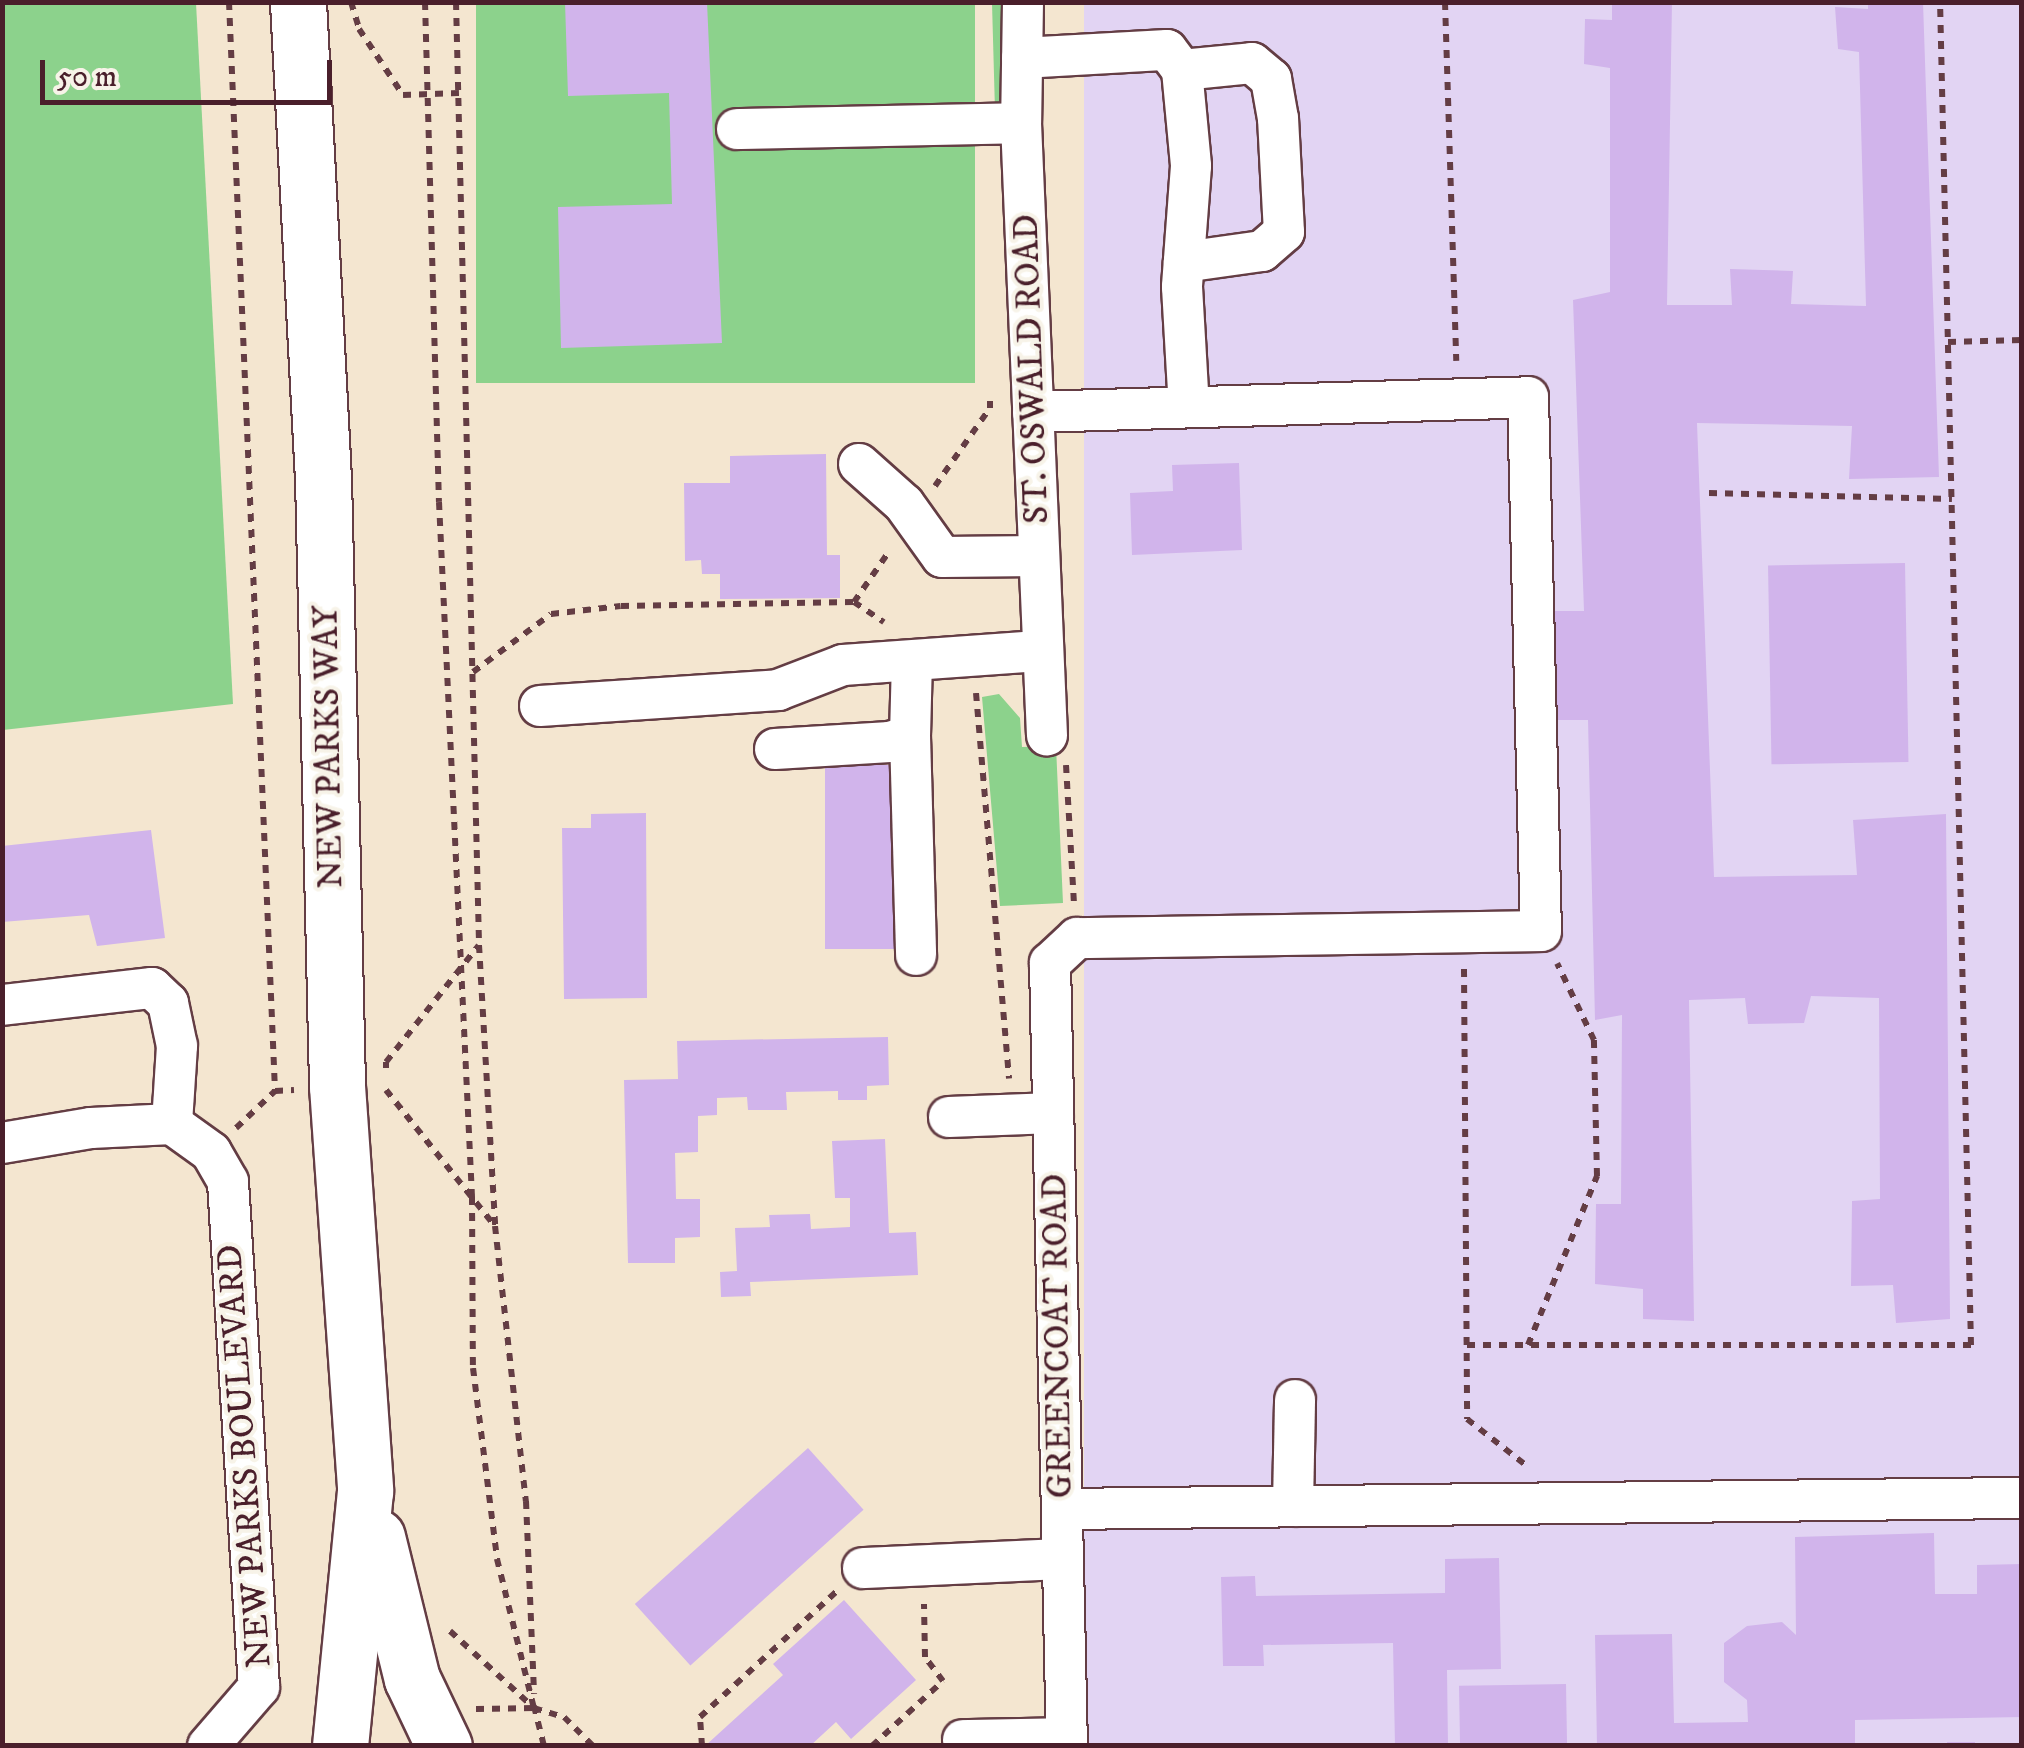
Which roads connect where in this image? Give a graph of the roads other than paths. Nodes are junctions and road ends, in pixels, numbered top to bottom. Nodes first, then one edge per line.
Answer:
1 (298, 2) edge
2 (1022, 2) edge
3 (1022, 58) junction
4 (1182, 70) junction
5 (1021, 123) junction
6 (737, 129) dead end
7 (1184, 262) junction
8 (1189, 407) junction
9 (1033, 412) junction
10 (859, 464) dead end
11 (1040, 556) junction
12 (906, 648) junction
13 (1040, 652) junction
14 (540, 706) dead end
15 (1047, 735) road end
16 (910, 736) junction
17 (775, 748) dead end
18 (916, 955) dead end
19 (2, 1005) edge
20 (1053, 1113) junction
21 (949, 1117) dead end
22 (172, 1124) junction
23 (2, 1144) edge
24 (1295, 1400) dead end
25 (365, 1491) junction
26 (2022, 1498) edge
27 (1294, 1506) junction
28 (1062, 1509) junction
29 (1063, 1559) junction
30 (864, 1568) road end
31 (964, 1740) dead end
32 (1067, 1742) edge
33 (208, 1746) edge
34 (340, 1746) edge
35 (444, 1746) edge

1 - 25 highway, NEW PARKS WAY
2 - 3 street, ST. OSWALD ROAD
3 - 4 street
3 - 5 street, ST. OSWALD ROAD
4 - 7 street
4 - 7 street
5 - 6 street
5 - 9 street, ST. OSWALD ROAD
7 - 8 street
8 - 9 street
8 - 20 street, GREENCOAT ROAD
9 - 11 street, ST. OSWALD ROAD
10 - 11 street
11 - 13 street, ST. OSWALD ROAD
12 - 13 street
12 - 14 street
12 - 16 street
13 - 15 street, ST. OSWALD ROAD
16 - 17 street
16 - 18 street
19 - 22 street
20 - 21 street
20 - 28 street, GREENCOAT ROAD
22 - 23 street
22 - 33 street, NEW PARKS BOULEVARD
24 - 27 street
25 - 34 highway, NEW PARKS WAY
25 - 35 highway, NEW PARKS WAY
26 - 27 street
27 - 28 street
28 - 29 street, GREENCOAT ROAD
29 - 30 street
29 - 32 street, GREENCOAT ROAD
31 - 32 street

